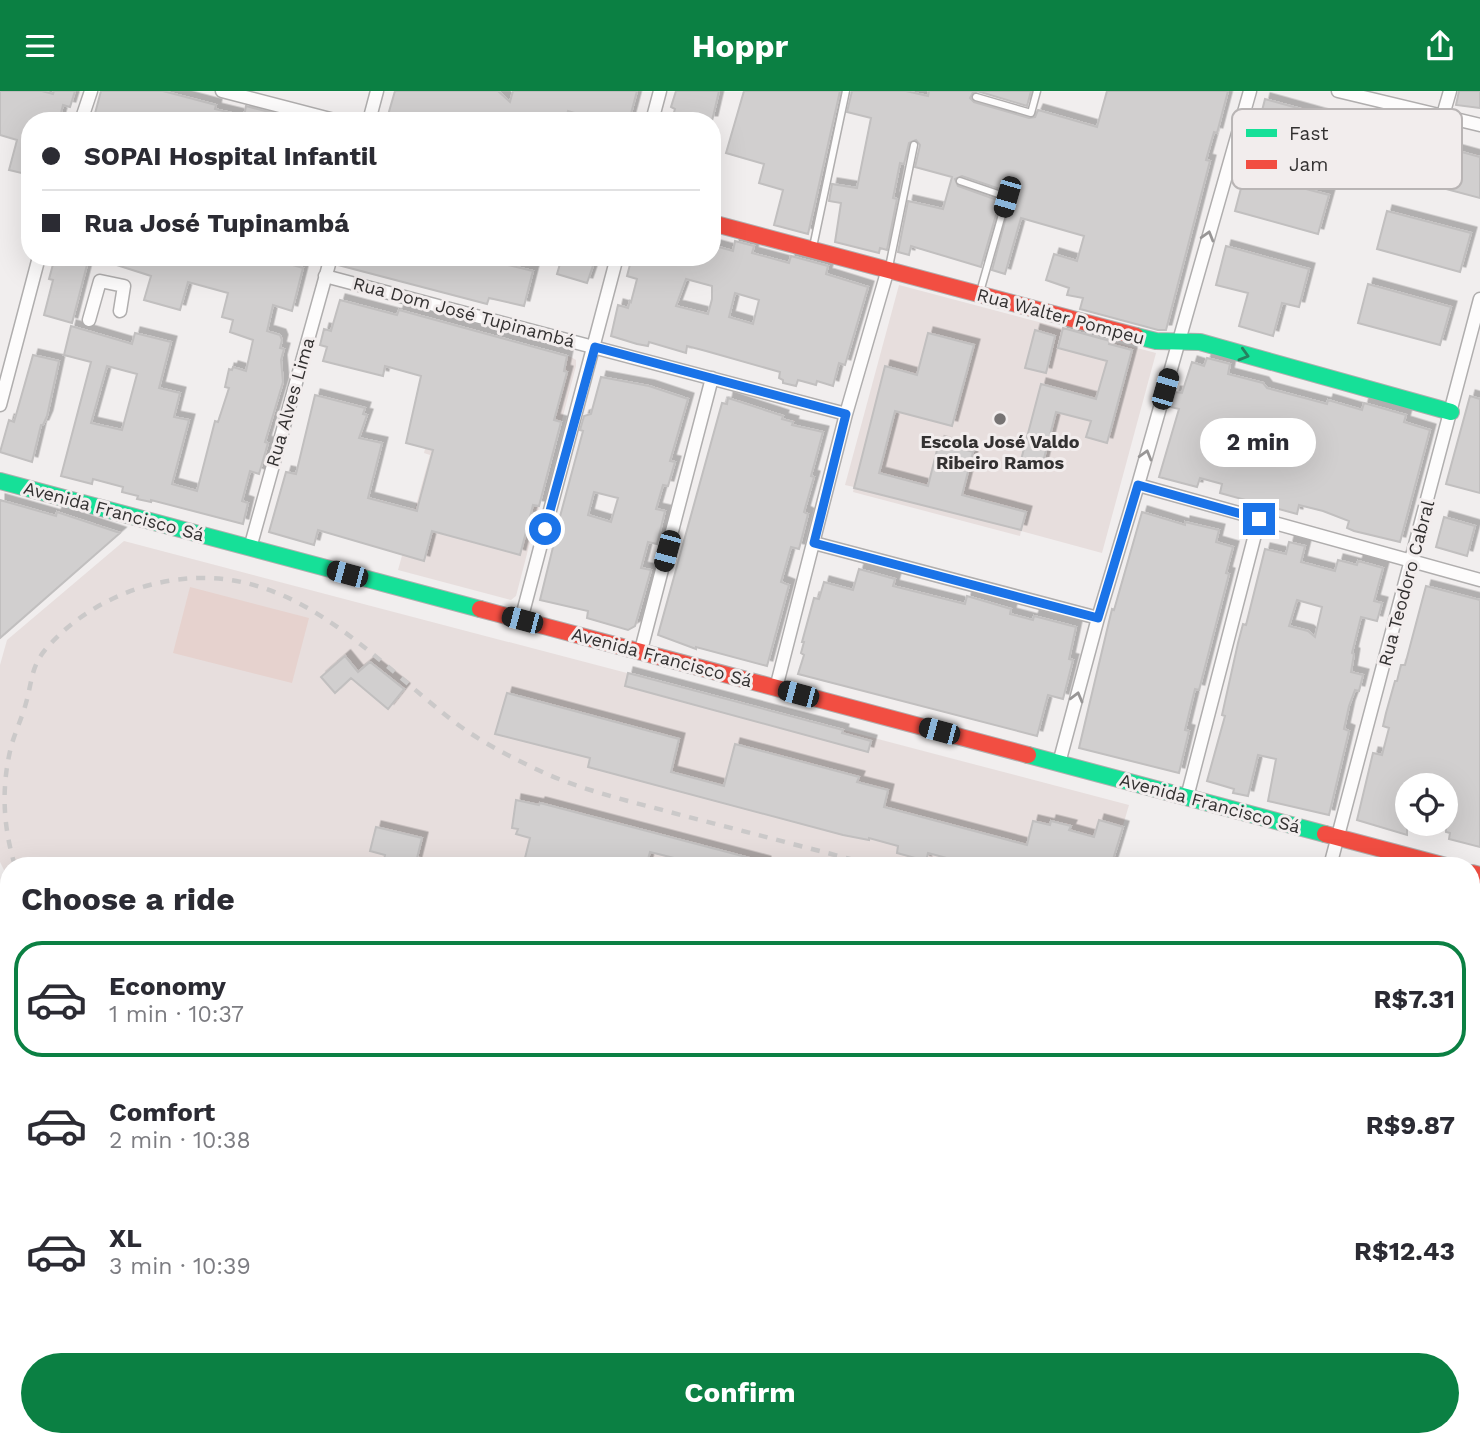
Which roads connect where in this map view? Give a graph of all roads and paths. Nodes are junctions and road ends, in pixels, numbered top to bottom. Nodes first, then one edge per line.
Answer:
1 (91, 91) edge
2 (222, 91) edge
3 (377, 91) edge
4 (660, 91) edge
5 (846, 91) edge
6 (1037, 91) edge
7 (1250, 91) edge
8 (1338, 91) edge
9 (1450, 91) edge
10 (976, 97) dead end
11 (1245, 109) edge
12 (1417, 109) edge
13 (1445, 109) edge
14 (84, 112) edge
15 (303, 112) edge
16 (371, 112) edge
17 (654, 112) edge
18 (1462, 120) edge
19 (1480, 125) edge
20 (915, 145) dead end
21 (1232, 154) edge
22 (960, 181) dead end
23 (721, 225) edge
24 (812, 249) junction
25 (38, 266) edge
26 (328, 266) edge
27 (615, 266) edge
28 (888, 269) junction
29 (325, 276) junction
30 (979, 293) junction
31 (1480, 299) edge
32 (120, 311) dead end
33 (89, 320) dead end
34 (1178, 342) junction
35 (595, 347) junction
36 (712, 379) junction
37 (0, 405) edge
38 (1451, 412) junction
39 (846, 414) junction
40 (0, 481) edge
41 (1138, 485) junction
42 (1259, 519) junction
43 (814, 543) junction
44 (250, 548) junction
45 (1411, 562) junction
46 (1480, 580) edge
47 (1098, 618) junction
48 (522, 620) junction
49 (641, 650) junction
50 (776, 688) junction
51 (1059, 763) junction
52 (1187, 797) junction
53 (1337, 837) junction
54 (1332, 857) edge
55 (1412, 857) edge

1 - 14 street
2 - 15 street
3 - 16 street
4 - 17 street
5 - 24 lane
6 - 10 lane
11 -> 7 street
8 - 12 street
9 - 13 street
18 - 19 street
20 - 28 lane
34 -> 21 street
22 - 30 lane
23 - 24 main road, Rua Walter Pompeu
24 - 28 main road, Rua Walter Pompeu
25 - 37 street
26 - 29 street, Rua Alves Lima
27 - 35 street
28 - 30 main road, Rua Walter Pompeu
28 - 39 street
29 - 35 street, Rua Dom José Tupinambá
29 - 44 street, Rua Alves Lima
30 - 34 main road, Rua Walter Pompeu
31 - 38 street, Rua Teodoro Cabral
32 - 33 street
34 -> 38 main road, Rua Walter Pompeu
41 -> 34 street
35 - 36 street, Rua Dom José Tupinambá
35 - 48 street
36 - 39 street, Rua Dom José Tupinambá
36 - 49 street
38 - 45 street, Rua Teodoro Cabral
39 - 43 street
40 - 44 main road, Avenida Francisco Sá
41 - 42 street
41 - 47 street
42 - 45 street
42 - 52 street
43 - 47 street
43 - 50 street
44 - 48 main road, Avenida Francisco Sá
45 - 46 street
45 - 53 street, Rua Teodoro Cabral
51 -> 47 street
48 - 49 main road, Avenida Francisco Sá
49 - 50 main road, Avenida Francisco Sá
50 - 51 main road, Avenida Francisco Sá
51 - 52 main road, Avenida Francisco Sá
52 - 53 main road, Avenida Francisco Sá
53 - 54 street, Rua Teodoro Cabral
53 - 55 main road, Avenida Francisco Sá

